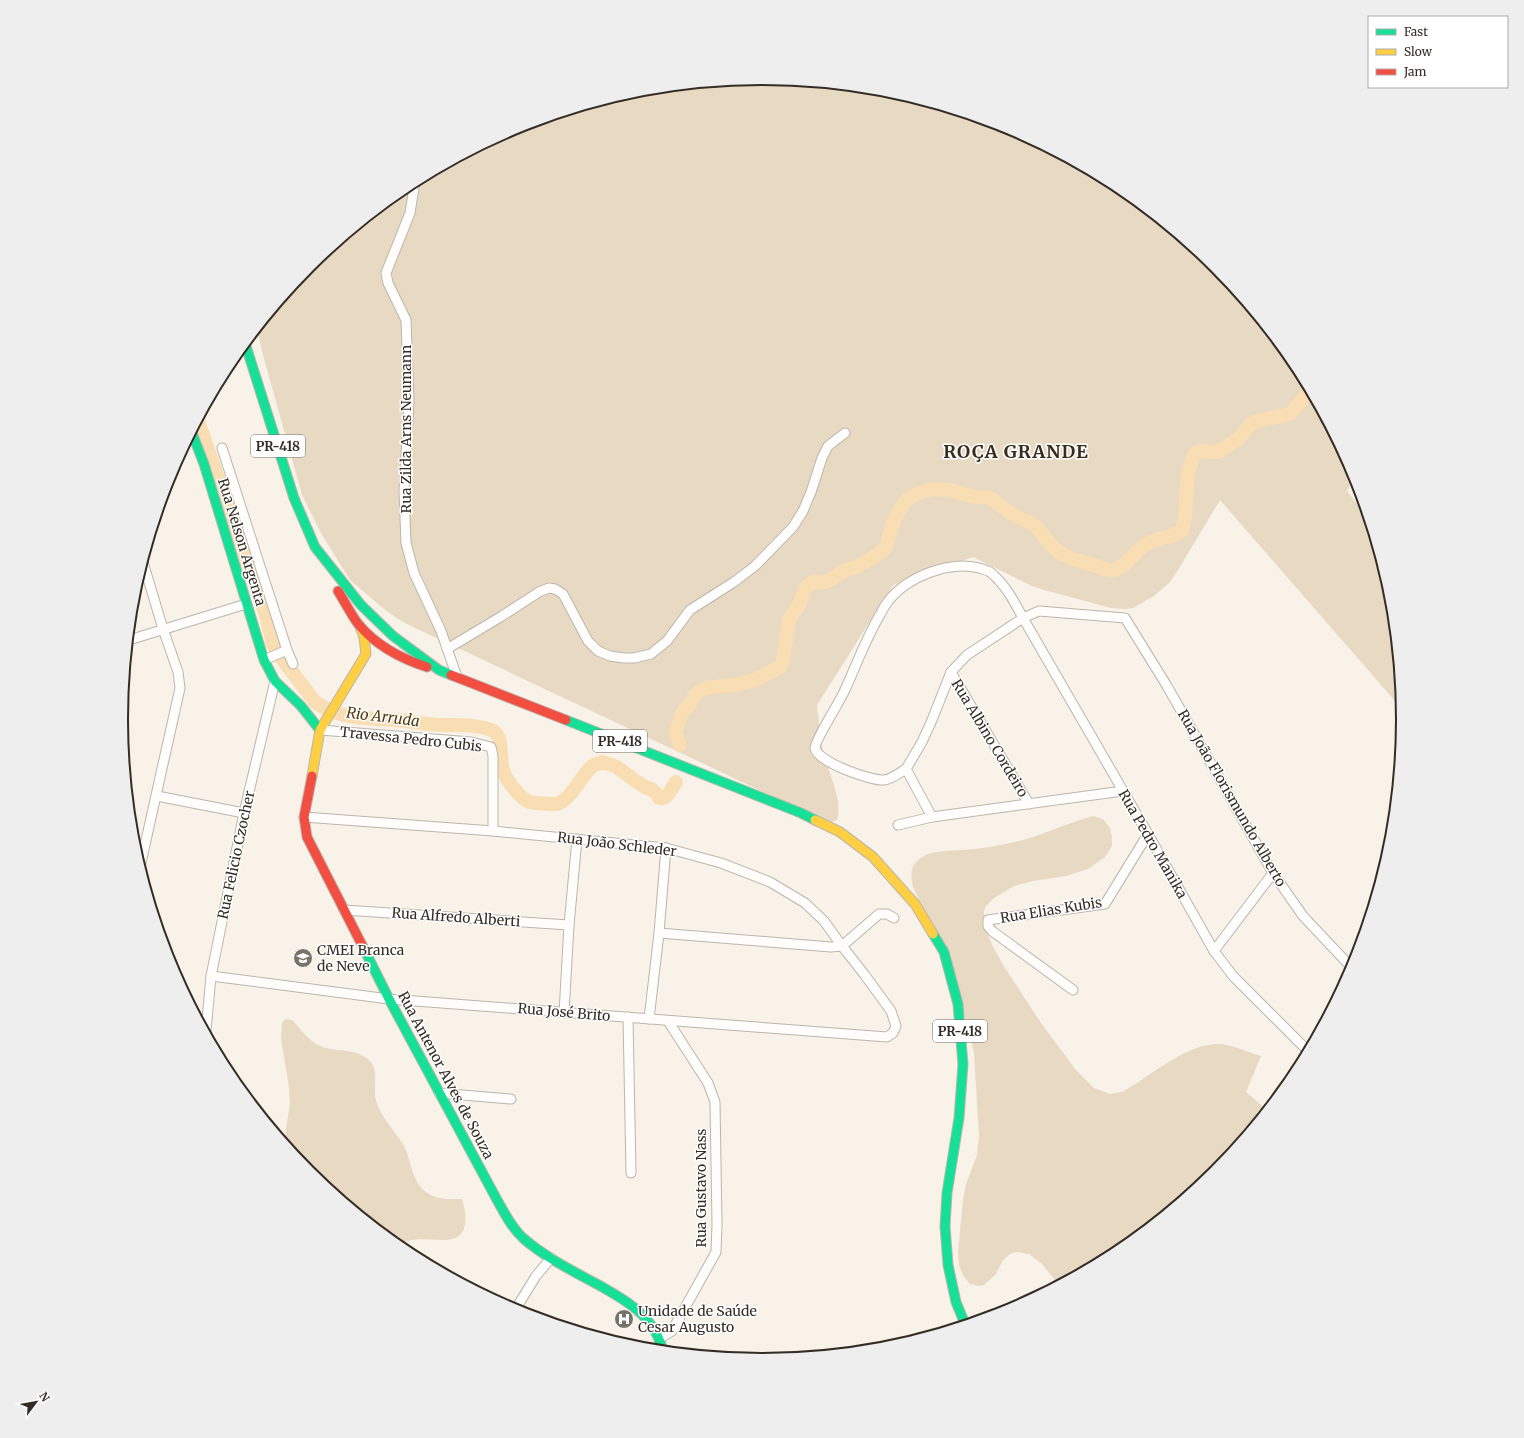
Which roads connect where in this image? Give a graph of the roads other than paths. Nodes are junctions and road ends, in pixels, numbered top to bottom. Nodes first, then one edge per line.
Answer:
1 (414, 190) edge
2 (247, 350) edge
3 (845, 433) dead end
4 (194, 437) edge
5 (222, 448) dead end
6 (315, 547) junction
7 (146, 571) edge
8 (246, 604) junction
9 (1023, 618) junction
10 (359, 625) junction
11 (164, 629) junction
12 (133, 639) edge
13 (384, 646) junction
14 (447, 649) junction
15 (287, 650) junction
16 (366, 654) junction
17 (264, 660) junction
18 (293, 664) dead end
19 (439, 670) junction
20 (951, 672) junction
21 (457, 677) junction
22 (275, 681) junction
23 (320, 730) junction
24 (906, 769) junction
25 (1123, 791) junction
26 (157, 796) junction
27 (1029, 804) junction
28 (244, 813) junction
29 (304, 817) junction
30 (932, 817) junction
31 (898, 825) dead end
32 (493, 831) junction
33 (1148, 834) junction
34 (577, 839) junction
35 (666, 848) junction
36 (143, 855) edge
37 (1274, 873) junction
38 (344, 910) junction
39 (894, 918) dead end
40 (569, 924) junction
41 (659, 933) junction
42 (842, 946) junction
43 (1214, 951) junction
44 (1347, 963) edge
45 (211, 976) junction
46 (1073, 990) dead end
47 (389, 998) junction
48 (891, 1011) joint
49 (564, 1013) junction
50 (628, 1017) junction
51 (649, 1019) junction
52 (668, 1021) junction
53 (207, 1024) edge
54 (1304, 1047) edge
55 (439, 1093) junction
56 (511, 1099) dead end
57 (630, 1173) dead end
58 (550, 1258) junction
59 (518, 1305) edge
60 (964, 1320) edge
61 (660, 1338) junction
62 (662, 1345) edge

1 - 14 street, Rua Zilda Arns Neumann
2 - 6 main road, PR-418
3 - 14 street
4 - 8 main road, Rua Nelson Argenta
5 - 15 street, Rua Nelson Argenta
6 - 10 main road
6 - 19 main road, PR-418
7 - 11 street
8 - 11 street
8 - 17 main road, Rua Nelson Argenta
9 - 20 street
9 - 24 street, Rua Pedro Manika
9 - 25 street, Rua Pedro Manika
9 - 37 street, Rua João Florismundo Alberto
10 - 13 main road
10 - 16 main road
11 - 12 street
11 - 26 street
13 - 16 main road
13 - 19 main road
14 - 21 street, Rua Zilda Arns Neumann
15 - 17 street
15 - 18 street, Rua Nelson Argenta
16 - 23 main road, Rua Antenor Alves de Souza
17 - 22 main road, Rua Nelson Argenta
19 - 21 main road, PR-418
20 - 24 street
20 - 27 street, Rua Albino Cordeiro
21 - 60 main road, PR-418
22 - 23 main road, Rua Nelson Argenta
22 - 28 street, Rua Felicio Czocher
23 - 29 main road, Rua Antenor Alves de Souza
23 - 32 street, Travessa Pedro Cubis
24 - 30 street
25 - 27 street
25 - 33 street, Rua Pedro Manika
26 - 28 street
26 - 36 street
27 - 30 street
28 - 45 street, Rua Felicio Czocher
29 - 32 street, Rua João Schleder
29 - 38 main road, Rua Antenor Alves de Souza
30 - 31 street
32 - 34 street, Rua João Schleder
33 - 43 street, Rua Pedro Manika
33 - 46 street, Rua Elias Kubis
34 - 35 street, Rua João Schleder
34 - 40 street
35 - 41 street
35 - 42 street, Rua João Schleder
37 - 43 street
37 - 44 street, Rua João Florismundo Alberto
38 - 40 street, Rua Alfredo Alberti
38 - 47 main road, Rua Antenor Alves de Souza
39 - 42 street
40 - 49 street
41 - 42 street
41 - 51 street
42 - 48 street, Rua João Schleder
43 - 54 street, Rua Pedro Manika
45 - 47 street, Rua José Brito
45 - 53 street, Rua Felicio Czocher
47 - 49 street, Rua José Brito
47 - 55 main road, Rua Antenor Alves de Souza
48 - 52 street, Rua José Brito
49 - 50 street, Rua José Brito
50 - 51 street, Rua José Brito
50 - 57 street
51 - 52 street, Rua José Brito
52 - 61 street, Rua Gustavo Nass
55 - 56 street
55 - 58 main road, Rua Antenor Alves de Souza
58 - 59 street
58 - 61 main road, Rua Antenor Alves de Souza
61 - 62 main road

